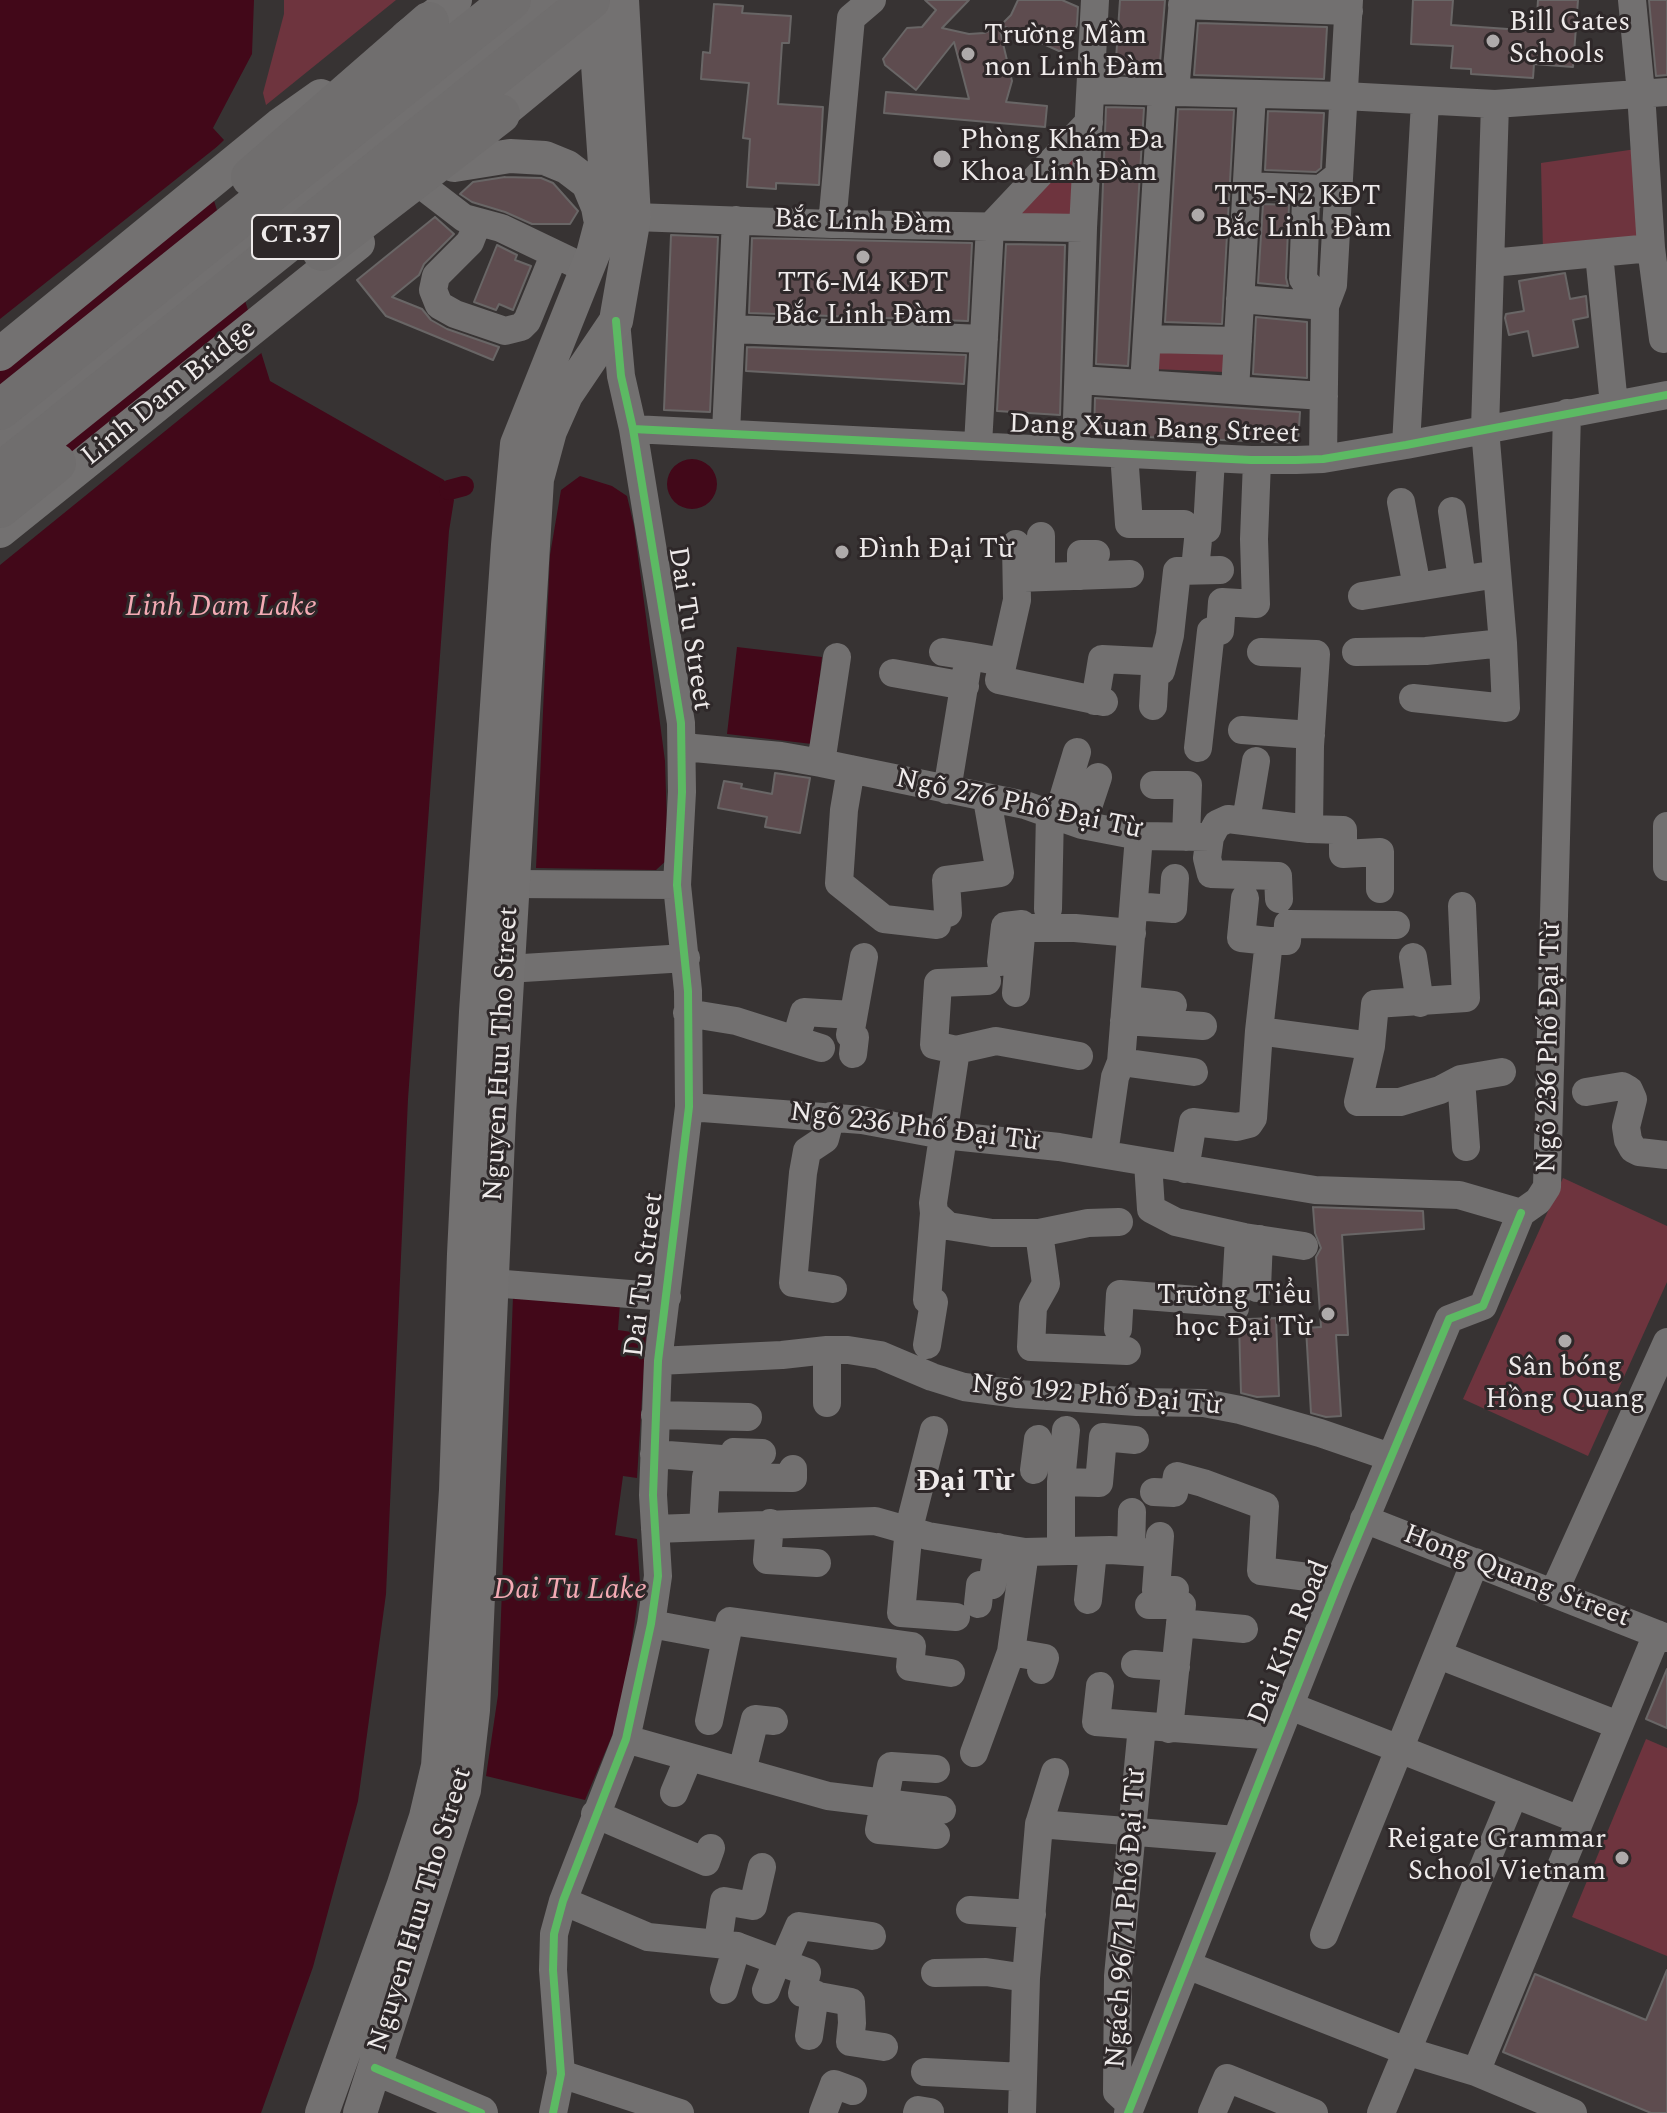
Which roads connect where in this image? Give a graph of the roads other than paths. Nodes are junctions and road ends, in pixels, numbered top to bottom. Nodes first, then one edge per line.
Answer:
1 (511, 0) edge
2 (549, 0) edge
3 (872, 0) edge
4 (1095, 0) edge
5 (1632, 0) edge
6 (1182, 2) edge
7 (1349, 6) edge
8 (609, 8) edge
9 (442, 11) edge
10 (1091, 90) junction
11 (1168, 92) junction
12 (1654, 93) edge
13 (1252, 94) junction
14 (1344, 96) junction
15 (1425, 102) junction
16 (1495, 104) junction
17 (500, 114) junction
18 (1089, 122) junction
19 (454, 165) junction
20 (1330, 182) junction
21 (1247, 186) junction
22 (425, 188) junction
23 (634, 217) junction
24 (736, 220) junction
25 (477, 224) junction
26 (832, 224) junction
27 (601, 226) junction
28 (990, 227) junction
29 (1083, 228) junction
30 (1651, 248) junction
31 (1599, 254) junction
32 (554, 255) junction
33 (1491, 263) junction
34 (588, 267) junction
35 (1240, 299) junction
36 (1325, 306) junction
37 (616, 321) junction
38 (731, 329) junction
39 (984, 339) junction
40 (1147, 339) junction
41 (1663, 339) dead end
42 (1238, 341) junction
43 (0, 354) edge
44 (578, 377) junction
45 (0, 379) edge
46 (1079, 380) junction
47 (1144, 384) junction
48 (1235, 390) junction
49 (1667, 395) edge
50 (1324, 396) junction
51 (1614, 405) junction
52 (0, 410) edge
53 (1567, 413) junction
54 (633, 429) junction
55 (1485, 429) junction
56 (726, 432) junction
57 (0, 442) edge
58 (978, 445) junction
59 (1406, 445) junction
60 (1076, 451) junction
61 (1124, 453) junction
62 (1211, 458) junction
63 (1323, 459) junction
64 (1257, 461) junction
65 (0, 473) edge
66 (1401, 502) dead end
67 (0, 508) edge
68 (1452, 511) dead end
69 (1184, 524) dead end
70 (0, 531) edge
71 (1028, 540) dead end
72 (1130, 574) dead end
73 (1497, 574) junction
74 (1029, 578) junction
75 (1462, 579) junction
76 (1417, 587) junction
77 (1362, 596) dead end
78 (1210, 636) junction
79 (1503, 643) junction
80 (1167, 648) junction
81 (1261, 652) dead end
82 (1356, 652) dead end
83 (837, 657) dead end
84 (1003, 662) junction
85 (893, 673) dead end
86 (965, 686) junction
87 (1413, 698) dead end
88 (1153, 706) dead end
89 (1242, 730) dead end
90 (1311, 735) junction
91 (683, 747) junction
92 (1198, 748) dead end
93 (1077, 752) dead end
94 (1256, 761) dead end
95 (821, 763) junction
96 (851, 769) junction
97 (1098, 777) dead end
98 (1154, 785) dead end
99 (947, 790) junction
100 (987, 799) junction
101 (1064, 818) junction
102 (1246, 821) junction
103 (1667, 826) edge
104 (1309, 829) junction
105 (1139, 836) junction
106 (1198, 837) junction
107 (1667, 867) edge
108 (1175, 878) dead end
109 (512, 884) junction
110 (677, 885) junction
111 (1380, 889) dead end
112 (1245, 898) dead end
113 (1279, 899) dead end
114 (1462, 906) dead end
115 (1048, 909) dead end
116 (1133, 920) junction
117 (1396, 925) dead end
118 (1022, 928) junction
119 (1269, 941) junction
120 (499, 951) junction
121 (864, 957) dead end
122 (1413, 957) dead end
123 (686, 958) junction
124 (1016, 993) dead end
125 (1420, 1003) junction
126 (1173, 1005) dead end
127 (1125, 1011) junction
128 (687, 1013) junction
129 (852, 1015) junction
130 (1203, 1026) dead end
131 (1259, 1031) junction
132 (1371, 1046) junction
133 (956, 1050) junction
134 (853, 1054) dead end
135 (1079, 1056) dead end
136 (1121, 1062) junction
137 (1194, 1072) dead end
138 (1502, 1072) dead end
139 (1461, 1079) junction
140 (1586, 1092) dead end
141 (689, 1107) junction
142 (831, 1116) junction
143 (943, 1135) junction
144 (1466, 1147) dead end
145 (1104, 1154) junction
146 (1667, 1155) edge
147 (1148, 1163) junction
148 (1185, 1169) junction
149 (934, 1213) junction
150 (1521, 1213) junction
151 (1119, 1222) dead end
152 (1039, 1233) junction
153 (1249, 1238) junction
154 (1304, 1246) dead end
155 (492, 1283) junction
156 (833, 1289) dead end
157 (667, 1297) junction
158 (1667, 1342) edge
159 (927, 1345) dead end
160 (827, 1350) junction
161 (658, 1361) junction
162 (827, 1403) dead end
163 (655, 1415) junction
164 (934, 1430) dead end
165 (1066, 1430) dead end
166 (1135, 1440) dead end
167 (654, 1454) junction
168 (1390, 1457) junction
169 (1046, 1465) junction
170 (793, 1469) dead end
171 (1154, 1492) dead end
172 (1132, 1512) dead end
173 (1364, 1519) junction
174 (770, 1523) junction
175 (703, 1527) junction
176 (909, 1528) junction
177 (655, 1529) junction
178 (1150, 1547) junction
179 (1012, 1550) junction
180 (1061, 1551) junction
181 (1093, 1551) junction
182 (1475, 1562) junction
183 (817, 1563) dead end
184 (1339, 1581) junction
185 (1175, 1590) dead end
186 (1554, 1592) junction
187 (1088, 1600) dead end
188 (1149, 1605) dead end
189 (1180, 1623) junction
190 (651, 1624) junction
191 (1244, 1629) dead end
192 (1662, 1636) edge
193 (726, 1638) junction
194 (1011, 1652) junction
195 (1439, 1655) junction
196 (1135, 1664) dead end
197 (1176, 1667) junction
198 (1041, 1670) dead end
199 (951, 1673) dead end
200 (1100, 1686) dead end
201 (1290, 1706) junction
202 (709, 1721) dead end
203 (774, 1721) dead end
204 (1618, 1725) junction
205 (1155, 1728) junction
206 (1277, 1736) junction
207 (626, 1739) junction
208 (1400, 1749) junction
209 (974, 1753) dead end
210 (936, 1769) dead end
211 (742, 1771) junction
212 (1055, 1772) dead end
213 (1514, 1794) junction
214 (883, 1804) junction
215 (595, 1814) junction
216 (1580, 1820) junction
217 (939, 1823) dead end
218 (1039, 1824) junction
219 (1131, 1832) junction
220 (1236, 1840) junction
221 (711, 1848) dead end
222 (762, 1867) dead end
223 (563, 1901) junction
224 (970, 1910) dead end
225 (1032, 1914) junction
226 (1324, 1935) dead end
227 (872, 1936) dead end
228 (728, 1944) junction
229 (780, 1962) junction
230 (1187, 1965) junction
231 (935, 1973) dead end
232 (1026, 1978) junction
233 (724, 1990) dead end
234 (766, 1990) dead end
235 (815, 1994) junction
236 (809, 2036) dead end
237 (884, 2047) dead end
238 (1406, 2051) junction
239 (343, 2056) junction
240 (375, 2068) junction
241 (925, 2072) dead end
242 (1476, 2072) junction
243 (561, 2074) junction
244 (1023, 2077) junction
245 (853, 2091) dead end
246 (1130, 2109) edge
247 (930, 2112) edge
248 (322, 2113) edge
249 (360, 2113) edge
250 (481, 2113) edge
251 (553, 2113) edge
252 (680, 2113) edge
253 (823, 2113) edge
254 (917, 2113) edge
255 (1022, 2113) edge
256 (1212, 2113) edge
257 (1314, 2113) edge
258 (1381, 2113) edge
259 (1573, 2113) edge

1 - 52 highway, CT.37
2 - 57 street
3 - 26 street
4 - 10 street
5 - 12 street
6 - 7 street
6 - 11 street
7 - 14 street
8 - 17 main road, Linh Dam Bridge
8 - 23 main road, Nguyen Huu Tho Street
8 - 27 main road, Nguyen Huu Tho Street
8 - 65 highway, CT.37
9 - 43 main road
9 - 45 highway
10 - 11 street
10 - 18 street
11 - 13 street
11 - 40 street
12 - 16 street
12 - 30 street
13 - 14 street
13 - 21 street
14 - 15 street
14 - 20 street
15 - 16 street
15 - 59 street
16 - 33 street
17 - 19 main road, Linh Dam Bridge
17 - 67 highway
18 - 28 street, Bắc Linh Đàm
18 - 29 street
19 - 22 main road, Linh Dam Bridge
19 - 27 main road
20 - 21 street
20 - 36 street
21 - 35 street
22 - 25 street
22 - 70 main road, Linh Dam Bridge
23 - 24 street, Bắc Linh Đàm
23 - 37 main road, Nguyen Huu Tho Street
24 - 26 street, Bắc Linh Đàm
24 - 38 street, Bắc Linh Đàm
25 - 32 street
25 - 32 street
26 - 28 street, Bắc Linh Đàm
27 - 34 main road, Nguyen Huu Tho Street
28 - 29 street, Bắc Linh Đàm
28 - 39 street, Bắc Linh Đàm
29 - 46 street
30 - 31 street
30 - 41 street
31 - 33 street
31 - 51 street
32 - 34 street
33 - 55 street
34 - 120 main road, Nguyen Huu Tho Street
35 - 36 street
35 - 42 street
36 - 50 street
37 - 44 main road, Nguyen Huu Tho Street
37 - 54 street, Dai Tu Street
38 - 39 street
38 - 56 street, Bắc Linh Đàm
39 - 58 street, Bắc Linh Đàm
40 - 42 street
40 - 47 street
42 - 48 street
44 - 54 street
44 - 109 main road, Nguyen Huu Tho Street
46 - 47 street
46 - 60 street
47 - 48 street
48 - 50 street
49 - 51 street, Dang Xuan Bang Street
50 - 63 street
51 - 53 street, Dang Xuan Bang Street
53 - 55 street, Dang Xuan Bang Street
53 - 150 street, Ngõ 236 Phố Đại Từ
54 - 56 street, Dang Xuan Bang Street
54 - 91 street, Dai Tu Street
55 - 59 street, Dang Xuan Bang Street
55 - 73 street
56 - 58 street, Dang Xuan Bang Street
58 - 60 street, Dang Xuan Bang Street
59 - 63 street, Dang Xuan Bang Street
60 - 61 street, Dang Xuan Bang Street
61 - 62 street, Dang Xuan Bang Street
61 - 69 street
62 - 64 street, Dang Xuan Bang Street
62 - 80 street
63 - 64 street, Dang Xuan Bang Street
64 - 78 street
66 - 76 street
68 - 75 street
71 - 74 street
72 - 74 street
73 - 75 street
73 - 79 street
74 - 84 street
75 - 76 street
76 - 77 street
78 - 80 street
78 - 92 street
79 - 82 street
79 - 87 street
80 - 84 street
80 - 88 street
81 - 90 street
83 - 95 street
84 - 86 street
85 - 86 street
86 - 99 street
89 - 90 street
90 - 104 street
91 - 95 street, Ngõ 276 Phố Đại Từ
91 - 110 street, Dai Tu Street
93 - 101 street
94 - 102 street
95 - 96 street, Ngõ 276 Phố Đại Từ
96 - 99 street, Ngõ 276 Phố Đại Từ
96 - 100 street
97 - 101 street
98 - 106 street
99 - 100 street, Ngõ 276 Phố Đại Từ
100 - 101 street, Ngõ 276 Phố Đại Từ
101 - 105 street, Ngõ 276 Phố Đại Từ
101 - 115 street
102 - 104 street, Ngõ 276 Phố Đại Từ
102 - 106 street, Ngõ 276 Phố Đại Từ
103 - 107 street
104 - 111 street, Ngõ 276 Phố Đại Từ
105 - 106 street, Ngõ 276 Phố Đại Từ
105 - 116 street
106 - 113 street
108 - 116 street
109 - 110 street
109 - 120 main road, Nguyen Huu Tho Street
110 - 123 street, Dai Tu Street
112 - 119 street
114 - 125 street
116 - 118 street
116 - 127 street
117 - 119 street
118 - 124 street
118 - 133 street
119 - 131 street
120 - 123 street
120 - 155 main road, Nguyen Huu Tho Street
120 - 239 main road, Nguyen Huu Tho Street
121 - 129 street
122 - 125 street
123 - 128 street, Dai Tu Street
125 - 132 street
126 - 127 street
127 - 130 street
127 - 136 street
128 - 129 street
128 - 141 street, Dai Tu Street
129 - 134 street
131 - 132 street
131 - 148 street
132 - 139 street
133 - 135 street
133 - 143 street
136 - 137 street
136 - 145 street
138 - 139 street
139 - 144 street
140 - 146 street
141 - 142 street, Ngõ 236 Phố Đại Từ
141 - 157 street, Dai Tu Street
142 - 143 street, Ngõ 236 Phố Đại Từ
142 - 156 street
143 - 145 street, Ngõ 236 Phố Đại Từ
143 - 149 street
145 - 147 street, Ngõ 236 Phố Đại Từ
147 - 148 street, Ngõ 236 Phố Đại Từ
147 - 153 street
148 - 150 street, Ngõ 236 Phố Đại Từ
149 - 152 street
149 - 159 street
150 - 168 street, Dai Kim Road
151 - 152 street
152 - 153 street
153 - 154 street
155 - 157 street
155 - 240 main road, Nguyen Huu Tho Street
157 - 161 street, Dai Tu Street
158 - 186 street
160 - 161 street, Ngõ 192 Phố Đại Từ
160 - 162 street
160 - 168 street, Ngõ 192 Phố Đại Từ
161 - 163 street, Dai Tu Street
163 - 167 street, Dai Tu Street
163 - 167 street
164 - 176 street
165 - 169 street
166 - 169 street
167 - 177 street, Dai Tu Street
168 - 173 street, Dai Kim Road
169 - 180 street
170 - 175 street
171 - 184 street
172 - 178 street
173 - 182 street, Hong Quang Street
173 - 184 street, Dai Kim Road
174 - 175 street
174 - 176 street
174 - 183 street
175 - 177 street
176 - 179 street
176 - 179 street
177 - 190 street, Dai Tu Street
178 - 181 street
178 - 185 street
179 - 180 street
179 - 194 street
180 - 181 street
181 - 187 street
182 - 186 street, Hong Quang Street
182 - 195 street
184 - 201 street, Dai Kim Road
186 - 192 street, Hong Quang Street
188 - 189 street
189 - 191 street
189 - 197 street, Ngách 96/71 Phố Đại Từ
190 - 193 street
190 - 207 street, Dai Tu Street
192 - 204 street
193 - 199 street
193 - 202 street
194 - 198 street
194 - 209 street
195 - 204 street
195 - 208 street
196 - 197 street
197 - 205 street, Ngách 96/71 Phố Đại Từ
200 - 205 street
201 - 206 street, Dai Kim Road
201 - 208 street
203 - 211 street
204 - 216 street
205 - 206 street
205 - 219 street, Ngách 96/71 Phố Đại Từ
206 - 220 street, Dai Kim Road
207 - 211 street
207 - 215 street, Dai Tu Street
208 - 213 street
208 - 226 street
210 - 214 street
211 - 214 street
212 - 218 street
213 - 216 street
213 - 238 street
214 - 217 street
215 - 221 street
215 - 223 street, Dai Tu Street
216 - 242 street
218 - 219 street
218 - 225 street
219 - 220 street
219 - 246 street, Ngách 96/71 Phố Đại Từ
220 - 230 street, Dai Kim Road
222 - 228 street
223 - 228 street
223 - 243 street, Dai Tu Street
224 - 225 street
225 - 232 street
227 - 229 street
228 - 229 street
228 - 233 street
229 - 234 street
229 - 235 street
230 - 238 street
230 - 246 street, Dai Kim Road
231 - 232 street
232 - 244 street
235 - 236 street
235 - 237 street
238 - 242 street
238 - 258 street
239 - 240 street
239 - 248 main road, Nguyen Huu Tho Street
240 - 249 main road, Nguyen Huu Tho Street
240 - 250 main road
241 - 244 street
242 - 259 street
243 - 251 street, Dai Tu Street
243 - 252 street
244 - 255 street
245 - 253 street
247 - 254 street
256 - 257 street

